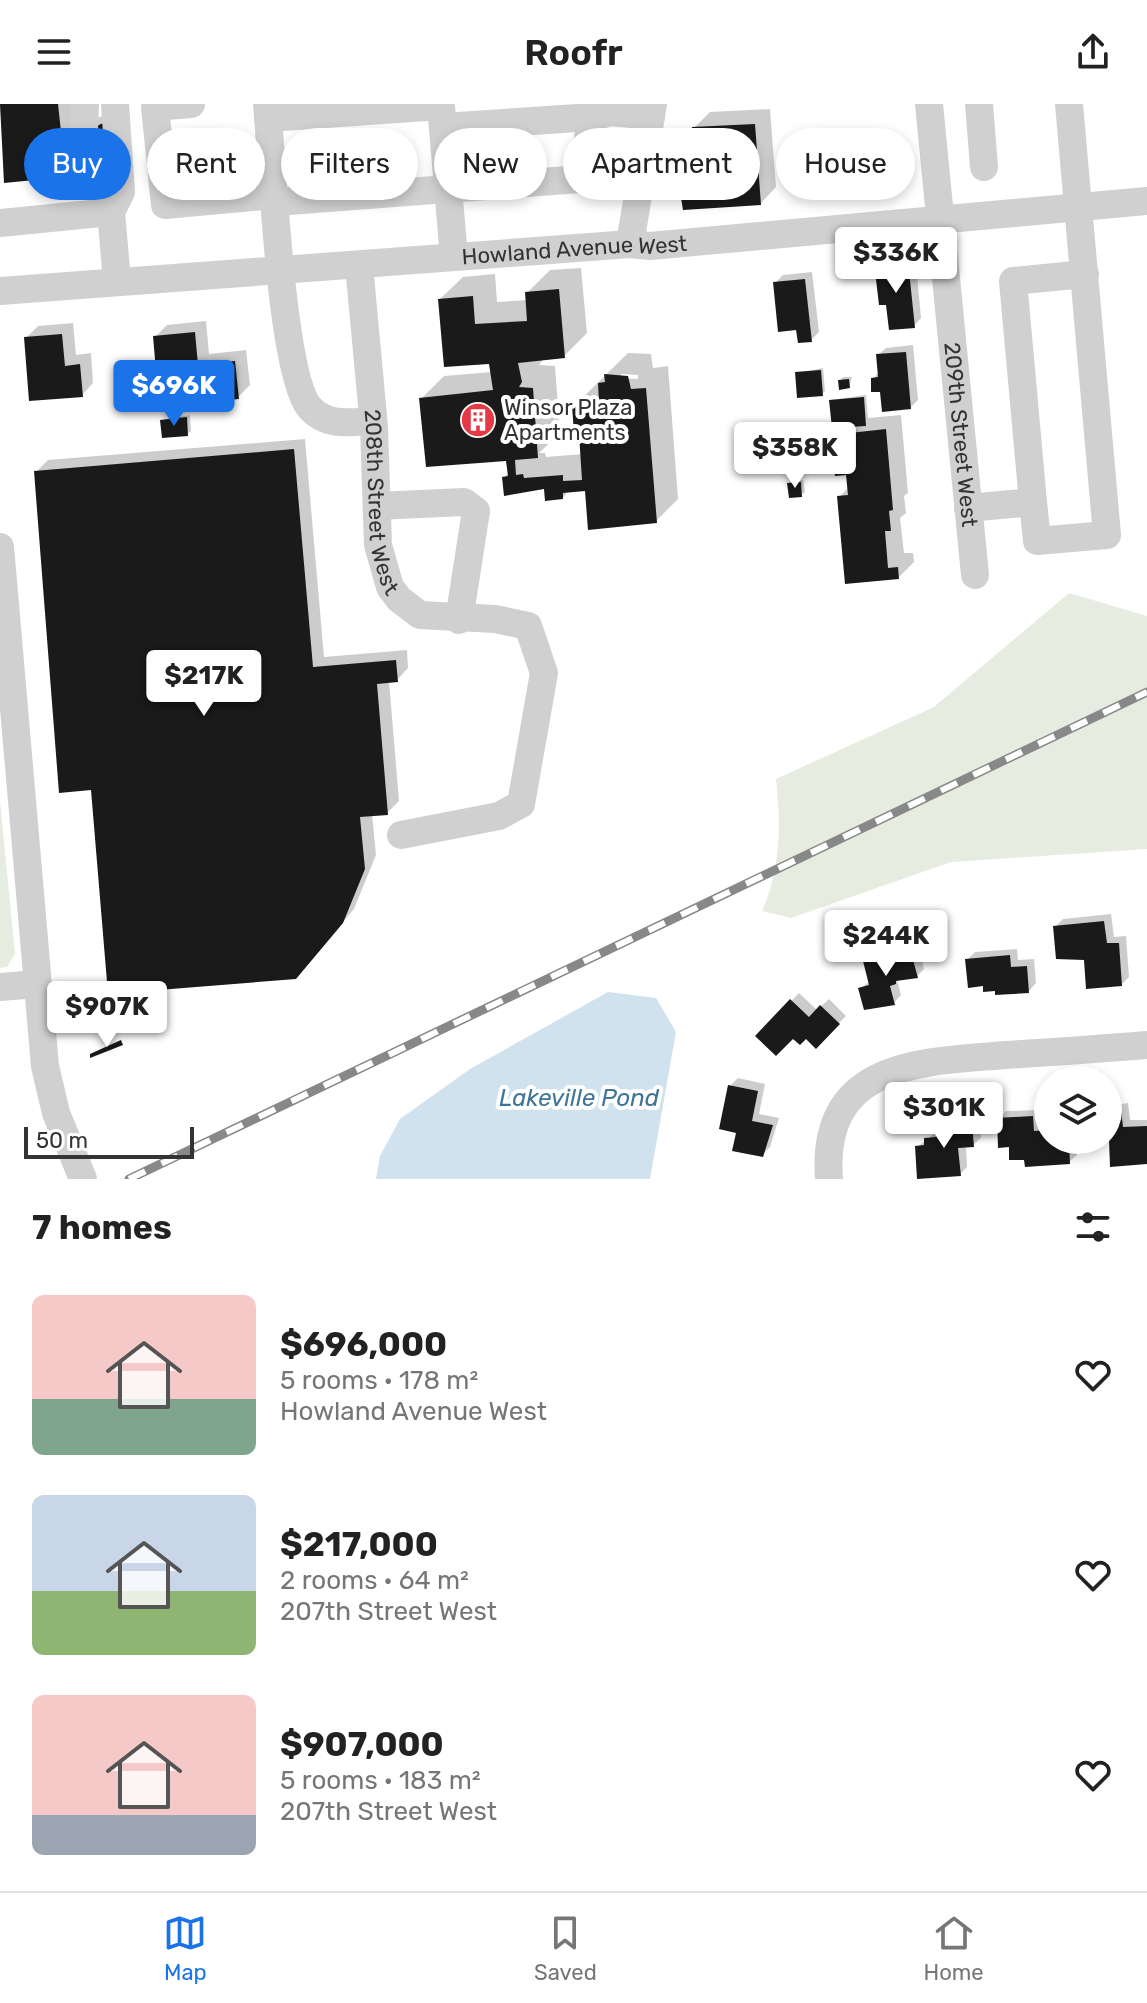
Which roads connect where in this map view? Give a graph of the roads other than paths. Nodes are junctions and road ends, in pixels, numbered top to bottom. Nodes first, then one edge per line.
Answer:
1 (115, 104) edge
2 (191, 104) edge
3 (929, 104) edge
4 (979, 104) edge
5 (1069, 104) edge
6 (652, 110) edge
7 (268, 111) edge
8 (606, 111) edge
9 (443, 127) joint
10 (984, 167) dead end
11 (547, 181) edge
12 (434, 189) edge
13 (276, 198) junction
14 (105, 200) edge
15 (449, 200) edge
16 (1147, 201) edge
17 (1079, 207) junction
18 (111, 212) junction
19 (939, 220) junction
20 (0, 223) edge
21 (630, 244) junction
22 (454, 257) junction
23 (359, 265) junction
24 (282, 270) junction
25 (1085, 274) junction
26 (117, 281) junction
27 (0, 291) edge
28 (373, 421) junction
29 (1033, 502) junction
30 (377, 506) junction
31 (968, 508) junction
32 (0, 547) edge
33 (975, 575) dead end
34 (459, 620) junction
35 (4, 631) edge
36 (401, 835) dead end
37 (37, 984) junction
38 (0, 987) edge
39 (1147, 1045) edge
40 (83, 1179) edge
41 (829, 1179) edge

1 - 18 street
2 - 13 street
3 - 19 street, 209th Street West
4 - 10 street
5 - 17 street
6 - 8 street
6 - 21 street
7 - 9 street
7 - 13 street
8 - 9 street
8 - 11 street
12 - 13 street
13 - 24 street
14 - 18 street
15 - 22 street
16 - 17 street, Howland Avenue West
17 - 19 street, Howland Avenue West
17 - 25 street
18 - 20 street
18 - 26 street
19 - 21 street, Howland Avenue West
19 - 31 street, 209th Street West
21 - 22 street, Howland Avenue West
22 - 23 street, Howland Avenue West
23 - 24 street, Howland Avenue West
23 - 28 street, 208th Street West
24 - 26 street, Howland Avenue West
24 - 28 street
25 - 29 street
25 - 29 street
26 - 27 street, Howland Avenue West
28 - 30 street, 208th Street West
29 - 31 street
30 - 34 street, 208th Street West
30 - 34 street
31 - 33 street, 209th Street West
32 - 35 street
34 - 36 street, 208th Street West
35 - 37 street
37 - 38 street
37 - 40 street
39 - 41 street

